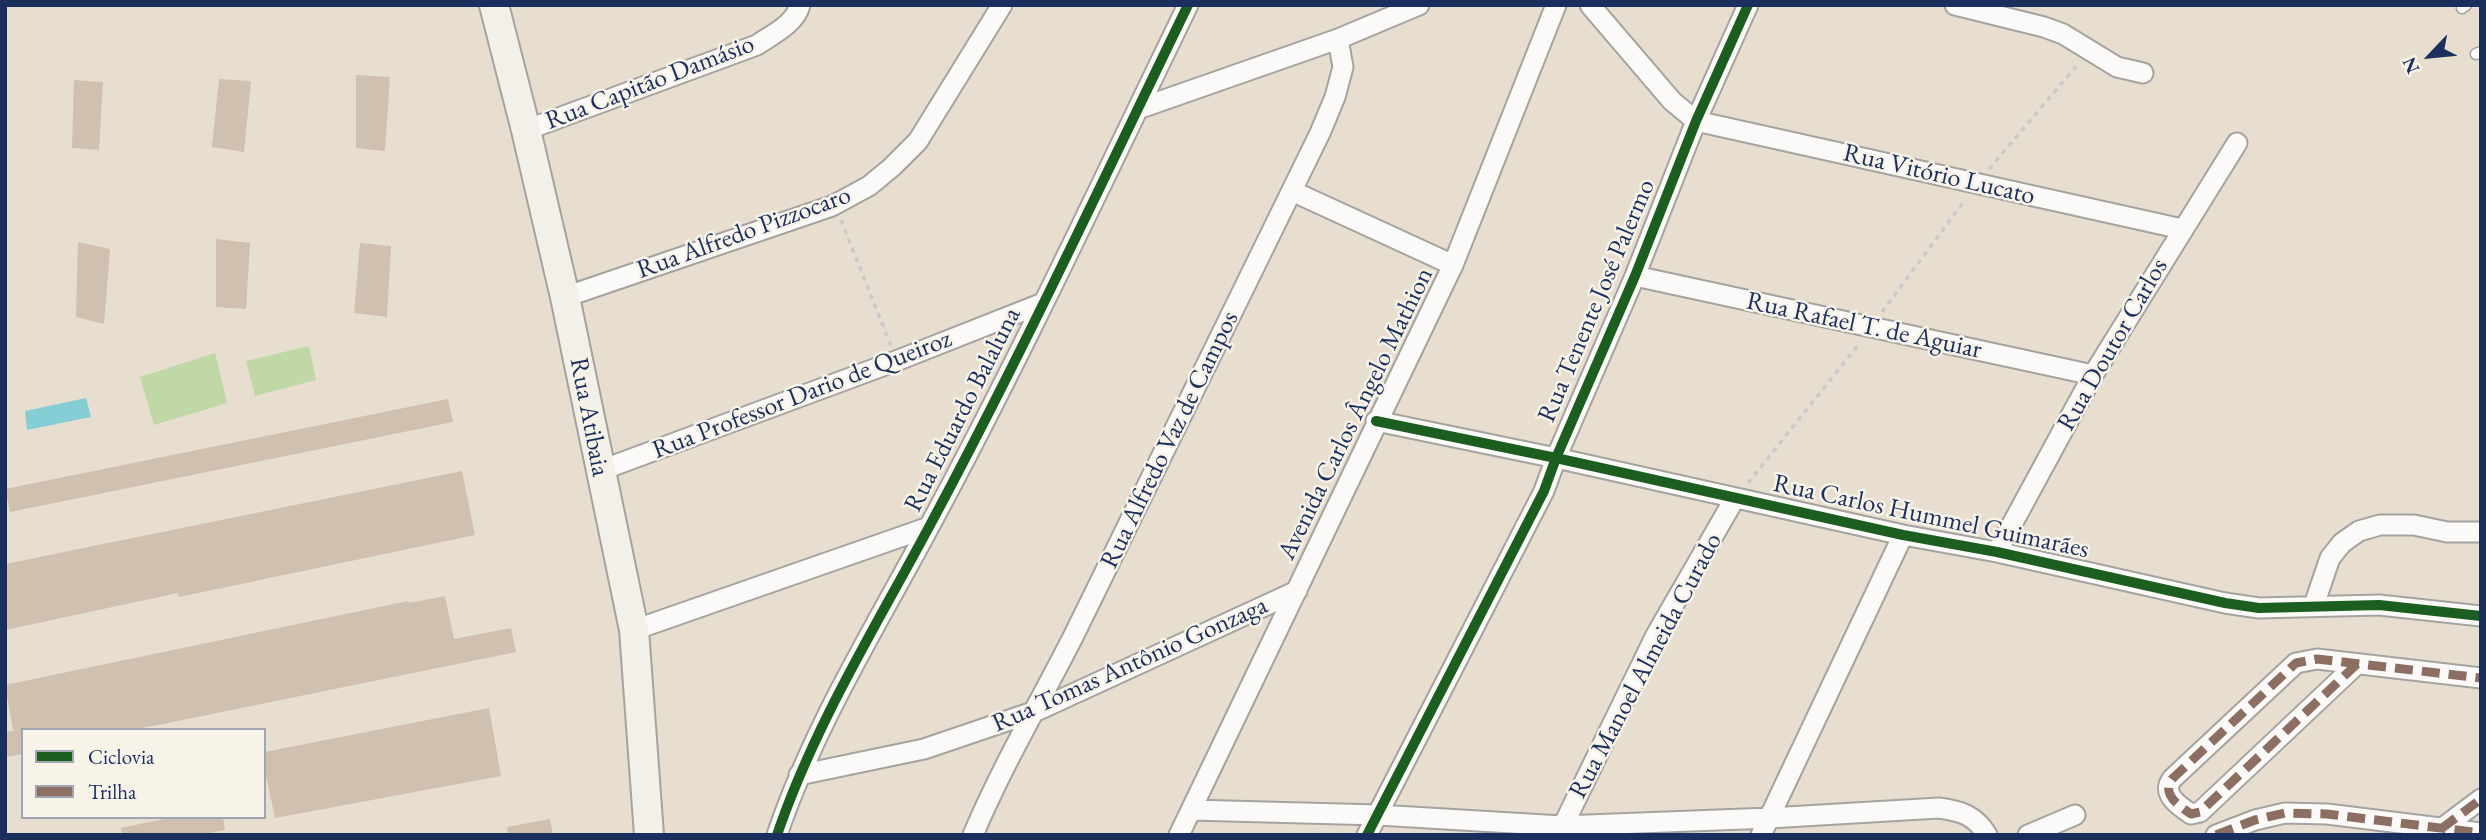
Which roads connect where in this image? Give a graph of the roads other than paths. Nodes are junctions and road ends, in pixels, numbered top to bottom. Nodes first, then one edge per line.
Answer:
1 (494, 5) edge
2 (800, 5) edge
3 (1002, 5) edge
4 (1188, 5) edge
5 (1419, 5) edge
6 (1556, 5) edge
7 (1590, 5) edge
8 (1748, 5) edge
9 (1955, 5) edge
10 (1338, 39) junction
11 (2143, 73) dead end
12 (1138, 109) junction
13 (1696, 121) junction
14 (526, 130) junction
15 (2237, 143) dead end
16 (1292, 191) junction
17 (2182, 229) junction
18 (1453, 265) junction
19 (1635, 276) junction
20 (565, 297) junction
21 (1044, 303) junction
22 (2093, 375) junction
23 (1376, 421) junction
24 (1556, 458) junction
25 (599, 471) junction
26 (1735, 498) junction
27 (929, 527) junction
28 (2481, 532) edge
29 (1903, 535) junction
30 (1997, 552) junction
31 (1297, 591) junction
32 (2314, 605) junction
33 (2481, 616) edge
34 (634, 630) junction
35 (2357, 664) junction
36 (2481, 678) edge
37 (1036, 711) junction
38 (799, 775) junction
39 (2481, 799) edge
40 (1191, 810) junction
41 (1378, 815) junction
42 (2075, 815) dead end
43 (1765, 826) edge
44 (2441, 829) junction
45 (1560, 830) edge
46 (2481, 833) edge
47 (649, 835) edge
48 (777, 835) edge
49 (972, 835) edge
50 (1179, 835) edge
51 (1367, 835) edge
52 (1987, 835) edge
53 (2028, 835) edge
54 (2216, 835) edge

1 - 14 main road, Rua Atibaia
2 - 14 street, Rua Capitão Damásio
3 - 20 street, Rua Alfredo Pizzocaro
4 - 12 street, Rua Eduardo Balaluna
5 - 10 street
6 - 18 street, Avenida Carlos Ângelo Mathion
7 - 13 street
8 - 13 street, Rua Tenente José Palermo
9 - 11 street
10 - 12 street
10 - 16 street, Rua Alfredo Vaz de Campos
12 - 21 street, Rua Eduardo Balaluna
13 - 17 street, Rua Vitório Lucato
13 - 19 street, Rua Tenente José Palermo
14 - 20 main road, Rua Atibaia
15 - 17 street, Rua Doutor Carlos
16 - 18 street
16 - 37 street, Rua Alfredo Vaz de Campos
17 - 22 street, Rua Doutor Carlos
18 - 23 street, Avenida Carlos Ângelo Mathion
19 - 22 street, Rua Rafael T. de Aguiar
19 - 24 street, Rua Tenente José Palermo
20 - 25 main road, Rua Atibaia
21 - 25 street, Rua Professor Dario de Queiroz
21 - 27 street, Rua Eduardo Balaluna
22 - 30 street, Rua Doutor Carlos
23 - 24 street, Rua Carlos Hummel Guimarães
23 - 31 street, Avenida Carlos Ângelo Mathion
24 - 26 street, Rua Carlos Hummel Guimarães
24 - 41 street, Rua Tenente José Palermo
25 - 34 main road, Rua Atibaia
26 - 29 street, Rua Carlos Hummel Guimarães
26 - 45 street, Rua Manoel Almeida Curado
27 - 34 street
27 - 38 street, Rua Eduardo Balaluna
28 - 32 street
29 - 30 street, Rua Carlos Hummel Guimarães
29 - 43 street
30 - 32 street, Rua Carlos Hummel Guimarães
31 - 37 street, Rua Tomas Antônio Gonzaga
31 - 40 street, Avenida Carlos Ângelo Mathion
32 - 33 street, Rua Carlos Hummel Guimarães
34 - 47 main road, Rua Atibaia
35 - 35 street
35 - 36 street
37 - 38 street, Rua Tomas Antônio Gonzaga
37 - 49 street, Rua Alfredo Vaz de Campos
38 - 48 street, Rua Eduardo Balaluna
39 - 44 street
40 - 41 street
40 - 50 street, Avenida Carlos Ângelo Mathion
41 - 45 street
41 - 51 street, Rua Tenente José Palermo
42 - 53 street
43 - 45 street
43 - 52 street
44 - 46 street
44 - 54 street

